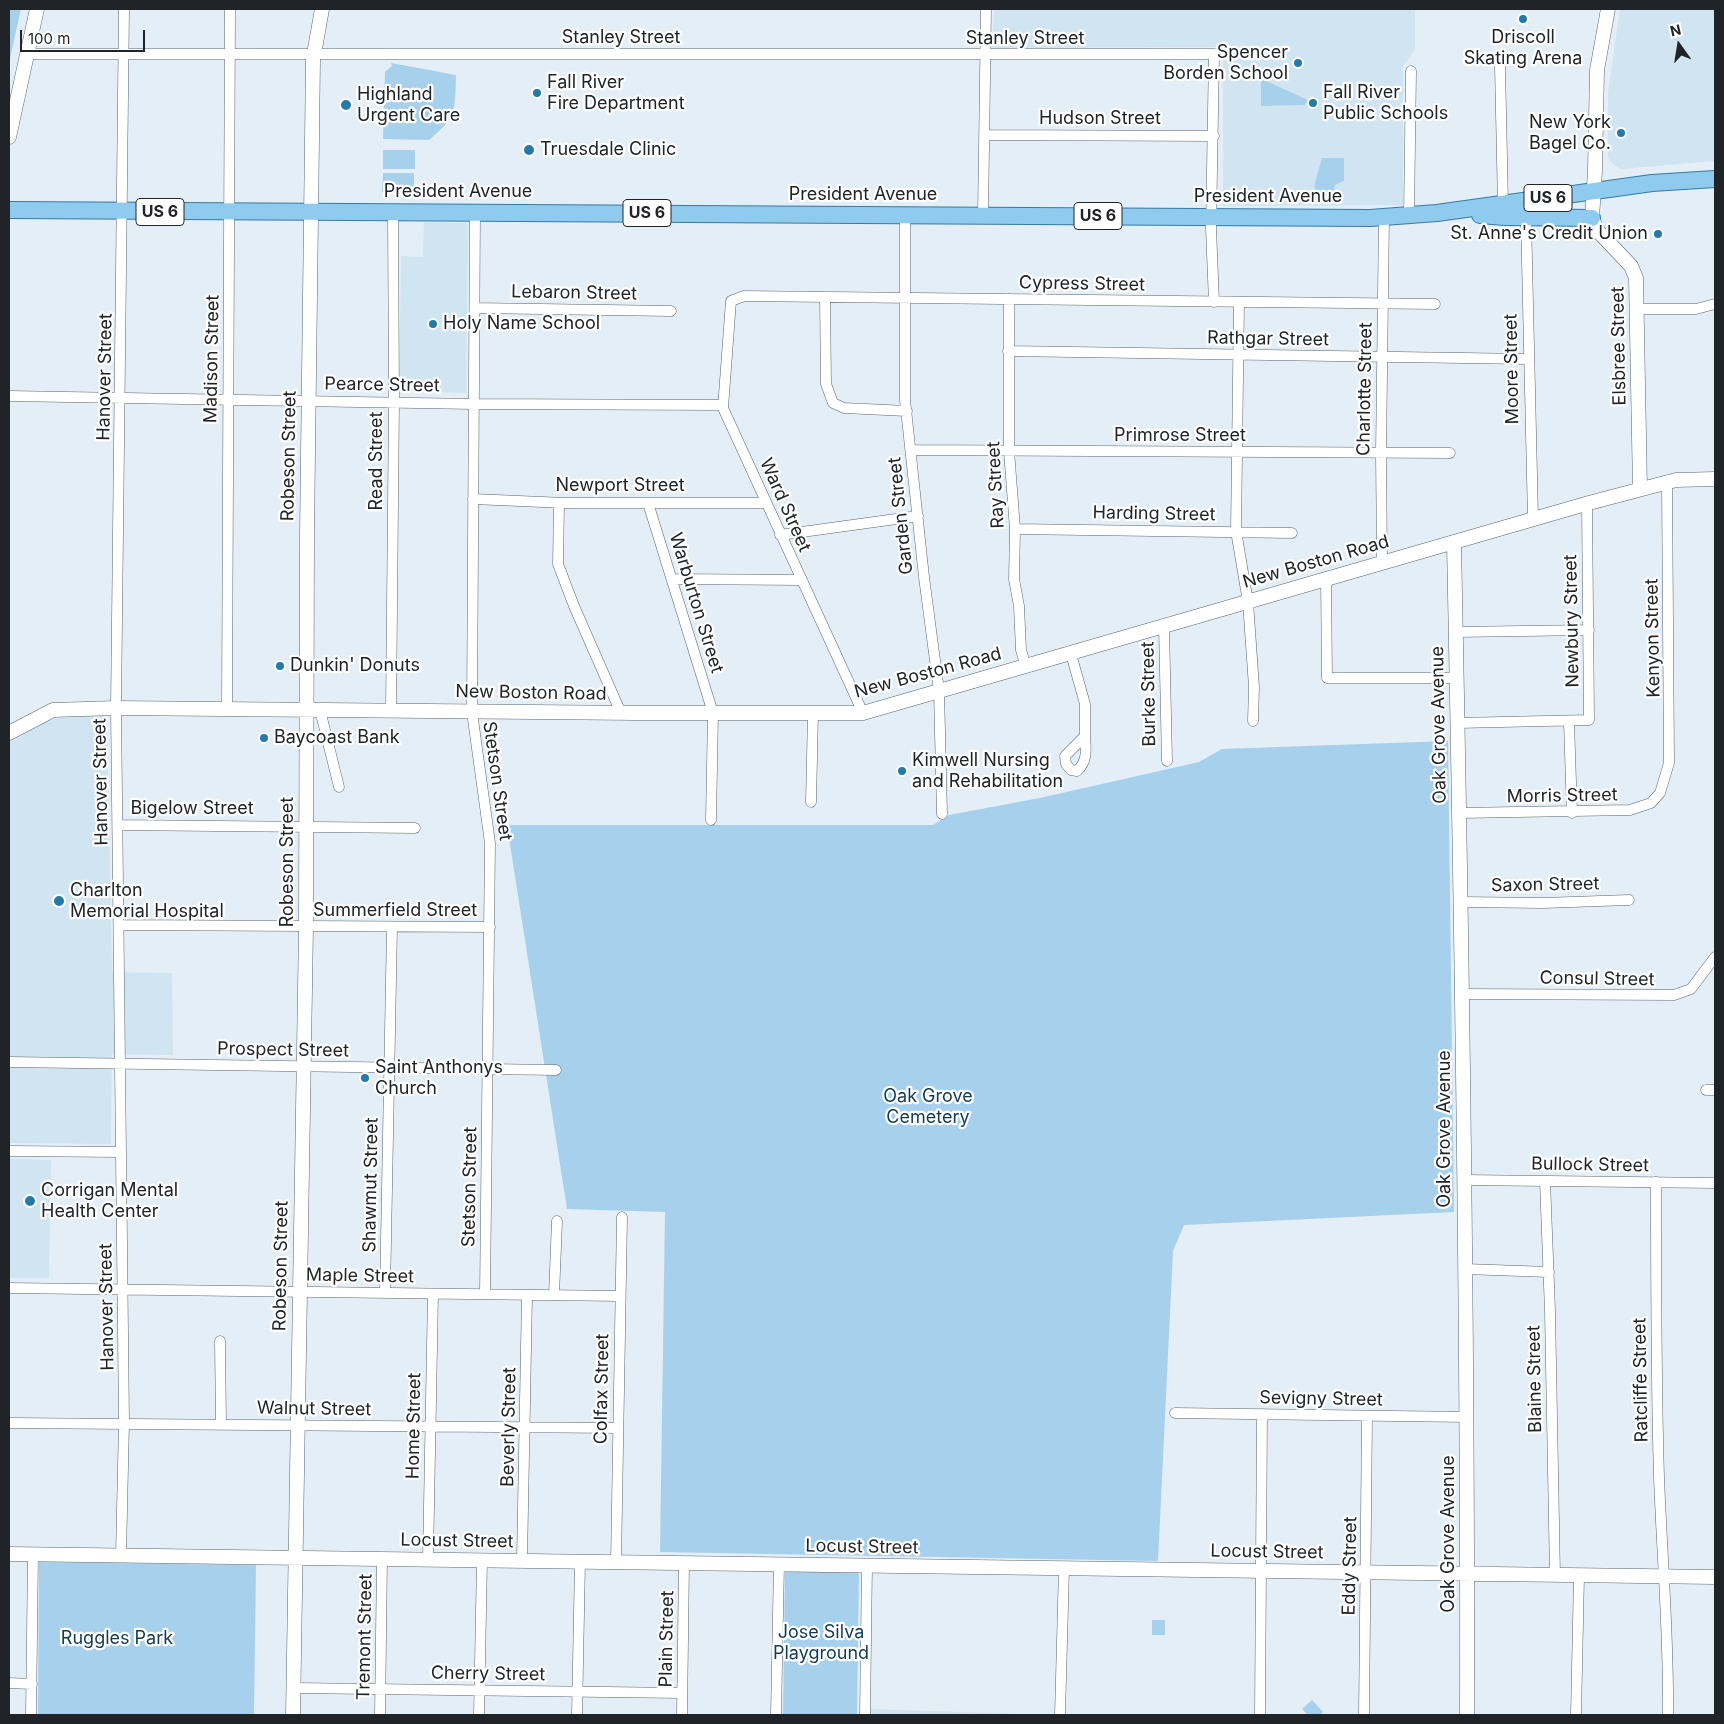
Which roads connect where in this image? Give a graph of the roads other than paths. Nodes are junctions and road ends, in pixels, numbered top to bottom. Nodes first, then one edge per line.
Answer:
1 (37, 9) edge
2 (124, 9) edge
3 (230, 9) edge
4 (322, 9) edge
5 (986, 9) edge
6 (1608, 9) edge
7 (313, 53) junction
8 (27, 54) junction
9 (124, 54) junction
10 (229, 54) junction
11 (985, 55) junction
12 (1500, 66) dead end
13 (1411, 71) dead end
14 (985, 135) junction
15 (1214, 136) junction
16 (9, 137) edge
17 (1715, 179) edge
18 (1594, 191) junction
19 (1503, 205) junction
20 (9, 210) edge
21 (123, 212) junction
22 (230, 212) junction
23 (311, 212) junction
24 (393, 212) junction
25 (475, 212) junction
26 (1451, 212) junction
27 (905, 215) junction
28 (983, 215) junction
29 (1409, 215) junction
30 (1212, 216) junction
31 (1384, 216) junction
32 (1526, 218) junction
33 (1592, 218) junction
34 (825, 297) junction
35 (905, 298) junction
36 (1009, 300) junction
37 (730, 301) joint
38 (1214, 302) junction
39 (1239, 302) junction
40 (1382, 304) junction
41 (1435, 304) dead end
42 (1715, 304) edge
43 (476, 308) junction
44 (1638, 309) junction
45 (671, 311) dead end
46 (1008, 351) junction
47 (1240, 355) junction
48 (1382, 357) junction
49 (1528, 359) junction
50 (9, 396) edge
51 (121, 398) junction
52 (228, 399) junction
53 (309, 400) junction
54 (394, 401) junction
55 (474, 404) junction
56 (724, 408) junction
57 (907, 411) junction
58 (911, 450) junction
59 (1009, 450) junction
60 (1237, 452) junction
61 (1381, 453) junction
62 (1450, 453) dead end
63 (1715, 479) edge
64 (1668, 482) junction
65 (1640, 489) junction
66 (473, 499) junction
67 (558, 503) junction
68 (648, 503) junction
69 (766, 503) junction
70 (1587, 503) junction
71 (918, 516) junction
72 (1532, 519) junction
73 (1015, 529) junction
74 (1236, 531) junction
75 (1292, 533) dead end
76 (780, 535) junction
77 (1454, 543) junction
78 (1382, 562) junction
79 (1326, 578) junction
80 (672, 579) junction
81 (801, 580) junction
82 (1248, 602) junction
83 (1164, 626) junction
84 (1589, 630) junction
85 (1456, 632) junction
86 (1071, 654) junction
87 (1026, 666) junction
88 (1458, 678) junction
89 (939, 691) junction
90 (116, 708) junction
91 (227, 709) junction
92 (314, 710) junction
93 (391, 711) junction
94 (472, 712) junction
95 (622, 713) junction
96 (714, 713) junction
97 (813, 713) junction
98 (863, 713) junction
99 (1253, 721) dead end
100 (1569, 722) junction
101 (1458, 723) junction
102 (9, 733) edge
103 (1085, 736) dead end
104 (1167, 761) dead end
105 (339, 787) dead end
106 (1660, 793) joint
107 (811, 802) dead end
108 (1460, 813) junction
109 (1572, 813) junction
110 (942, 814) dead end
111 (711, 820) dead end
112 (118, 825) junction
113 (306, 826) junction
114 (415, 828) dead end
115 (1629, 900) dead end
116 (1461, 902) junction
117 (119, 926) junction
118 (392, 927) junction
119 (490, 927) junction
120 (306, 928) junction
121 (1715, 957) edge
122 (1463, 994) junction
123 (9, 1062) edge
124 (119, 1062) junction
125 (304, 1065) junction
126 (390, 1068) junction
127 (488, 1068) junction
128 (556, 1070) dead end
129 (9, 1151) edge
130 (121, 1152) junction
131 (1464, 1180) junction
132 (1545, 1181) junction
133 (1656, 1182) junction
134 (1715, 1183) edge
135 (622, 1217) dead end
136 (557, 1220) dead end
137 (1465, 1269) junction
138 (1549, 1272) junction
139 (9, 1288) edge
140 (123, 1289) junction
141 (299, 1291) junction
142 (385, 1293) junction
143 (433, 1294) junction
144 (485, 1294) junction
145 (528, 1295) junction
146 (554, 1295) junction
147 (620, 1296) junction
148 (220, 1340) dead end
149 (1175, 1413) dead end
150 (1262, 1414) junction
151 (1368, 1416) junction
152 (1467, 1417) junction
153 (124, 1422) junction
154 (9, 1423) edge
155 (222, 1424) junction
156 (299, 1426) junction
157 (525, 1426) junction
158 (430, 1427) junction
159 (618, 1428) junction
160 (9, 1554) edge
161 (34, 1554) junction
162 (121, 1555) junction
163 (296, 1557) junction
164 (382, 1558) junction
165 (428, 1559) junction
166 (482, 1560) junction
167 (522, 1561) junction
168 (580, 1562) junction
169 (616, 1562) junction
170 (684, 1563) junction
171 (779, 1564) junction
172 (867, 1565) junction
173 (1064, 1568) junction
174 (1262, 1572) junction
175 (1366, 1572) junction
176 (1468, 1574) junction
177 (1555, 1576) junction
178 (1579, 1576) junction
179 (1662, 1576) junction
180 (1715, 1577) edge
181 (9, 1683) edge
182 (32, 1684) junction
183 (294, 1688) junction
184 (381, 1689) junction
185 (480, 1690) junction
186 (577, 1692) junction
187 (682, 1693) junction
188 (31, 1715) edge
189 (293, 1715) edge
190 (380, 1715) edge
191 (479, 1715) edge
192 (577, 1715) edge
193 (682, 1715) edge
194 (776, 1715) edge
195 (865, 1715) edge
196 (1060, 1715) edge
197 (1260, 1715) edge
198 (1364, 1715) edge
199 (1467, 1715) edge
200 (1576, 1715) edge
201 (1668, 1715) edge

1 - 8 street
2 - 9 street, Hanover Street
3 - 10 street, Madison Street
4 - 7 street, Robeson Street
5 - 11 street
6 - 18 street
7 - 10 street, Stanley Street
7 - 11 street, Stanley Street
7 - 23 street, Robeson Street
8 - 9 street, Stanley Street
8 - 16 street
9 - 10 street, Stanley Street
9 - 21 street, Hanover Street
10 - 22 street, Madison Street
11 - 14 street
11 - 15 street, Stanley Street
12 - 19 street
13 - 29 street
14 - 15 street, Hudson Street
14 - 28 street
15 - 30 street
17 - 18 main road, President Avenue / US 6
18 - 19 main road, President Avenue / US 6
18 - 33 street
19 - 26 main road, President Avenue / US 6
20 - 21 main road, President Avenue / US 6
21 - 22 main road, President Avenue / US 6
21 - 51 street, Hanover Street
22 - 23 main road, President Avenue / US 6
22 - 52 street, Madison Street
23 - 24 main road, President Avenue / US 6
23 - 53 street, Robeson Street
24 - 25 main road, President Avenue / US 6
24 - 54 street, Read Street
25 - 27 main road, President Avenue / US 6
25 - 43 street, Stetson Street
26 - 29 main road, President Avenue / US 6
26 - 32 main road
27 - 28 main road, President Avenue / US 6
27 - 35 street, Garden Street
28 - 30 main road, President Avenue / US 6
29 - 31 main road, President Avenue / US 6
30 - 31 main road, President Avenue / US 6
30 - 38 street
31 - 40 street, Charlotte Street
32 - 33 main road
32 - 49 street, Moore Street
33 - 44 street, Elsbree Street
34 - 35 street, Cypress Street
34 - 37 street, Cypress Street
34 - 57 street
35 - 36 street, Cypress Street
35 - 57 street, Garden Street
36 - 38 street, Cypress Street
36 - 46 street, Ray Street
37 - 56 street, Ward Street
38 - 39 street, Cypress Street
39 - 40 street, Cypress Street
39 - 47 street
40 - 41 street, Cypress Street
40 - 48 street, Charlotte Street
42 - 44 street
43 - 45 street, Lebaron Street
43 - 55 street, Stetson Street
44 - 65 street, Elsbree Street
46 - 47 street, Rathgar Street
46 - 59 street, Ray Street
47 - 48 street, Rathgar Street
47 - 60 street
48 - 49 street, Rathgar Street
48 - 61 street, Charlotte Street
49 - 72 street, Moore Street
50 - 51 street, Pearce Street
51 - 52 street, Pearce Street
51 - 90 street, Hanover Street
52 - 53 street, Pearce Street
52 - 91 street, Madison Street
53 - 54 street, Pearce Street
53 - 92 street, Robeson Street
54 - 55 street, Pearce Street
54 - 93 street, Read Street
55 - 56 street, Pearce Street
55 - 66 street, Stetson Street
56 - 69 street, Ward Street
57 - 58 street, Garden Street
58 - 59 street, Primrose Street
58 - 71 street, Garden Street
59 - 60 street, Primrose Street
59 - 73 street, Ray Street
60 - 61 street, Primrose Street
60 - 74 street
61 - 62 street, Primrose Street
61 - 78 street, Charlotte Street
63 - 64 street, New Boston Road
64 - 65 street, New Boston Road
64 - 106 street, Kenyon Street
65 - 70 street, New Boston Road
66 - 67 street, Newport Street
66 - 94 street, Stetson Street
67 - 68 street, Newport Street
67 - 95 street
68 - 69 street, Newport Street
68 - 80 street, Warburton Street
69 - 76 street, Ward Street
70 - 72 street, New Boston Road
70 - 84 street, Newbury Street
71 - 76 street
71 - 89 street, Garden Street
72 - 77 street, New Boston Road
73 - 74 street, Harding Street
73 - 87 street, Ray Street
74 - 75 street, Harding Street
74 - 82 street
76 - 81 street, Ward Street
77 - 78 street, New Boston Road
77 - 85 street, Oak Grove Avenue
78 - 79 street, New Boston Road
79 - 82 street, New Boston Road
79 - 88 street
80 - 81 street
80 - 96 street, Warburton Street
81 - 98 street, Ward Street
82 - 83 street, New Boston Road
82 - 99 street
83 - 86 street, New Boston Road
83 - 104 street, Burke Street
84 - 85 street
84 - 100 street, Newbury Street
85 - 88 street, Oak Grove Avenue
86 - 87 street, New Boston Road
86 - 103 street
87 - 89 street, New Boston Road
88 - 101 street, Oak Grove Avenue
89 - 98 street, New Boston Road
89 - 110 street, Garden Street
90 - 91 street, New Boston Road
90 - 102 street, New Boston Road
90 - 112 street, Hanover Street
91 - 92 street, New Boston Road
92 - 93 street, New Boston Road
92 - 105 street
92 - 113 street, Robeson Street
93 - 94 street, New Boston Road
94 - 95 street, New Boston Road
94 - 119 street, Stetson Street
95 - 96 street, New Boston Road
96 - 97 street, New Boston Road
96 - 111 street, Warburton Street
97 - 98 street, New Boston Road
97 - 107 street
100 - 101 street
100 - 109 street
101 - 108 street, Oak Grove Avenue
106 - 109 street, Morris Street
108 - 109 street, Morris Street
108 - 116 street, Oak Grove Avenue
112 - 113 street, Bigelow Street
112 - 117 street, Hanover Street
113 - 114 street, Bigelow Street
113 - 120 street, Robeson Street
115 - 116 street, Saxon Street
116 - 122 street, Oak Grove Avenue
117 - 120 street, Summerfield Street
117 - 124 street, Hanover Street
118 - 119 street, Summerfield Street
118 - 120 street, Summerfield Street
118 - 126 street, Shawmut Street
119 - 127 street, Stetson Street
120 - 125 street, Robeson Street
121 - 122 street, Consul Street
122 - 131 street, Oak Grove Avenue
123 - 124 street, Prospect Street
124 - 125 street, Prospect Street
124 - 130 street, Hanover Street
125 - 126 street, Prospect Street
125 - 141 street, Robeson Street
126 - 127 street, Prospect Street
126 - 142 street, Shawmut Street
127 - 128 street, Prospect Street
127 - 144 street, Stetson Street
129 - 130 street
130 - 140 street, Hanover Street
131 - 132 street, Bullock Street
131 - 137 street, Oak Grove Avenue
132 - 133 street, Bullock Street
132 - 138 street, Blaine Street
133 - 134 street, Bullock Street
133 - 179 street, Ratcliffe Street
135 - 147 street, Colfax Street
136 - 146 street
137 - 138 street
137 - 152 street, Oak Grove Avenue
138 - 177 street, Blaine Street
139 - 140 street, Maple Street
140 - 141 street, Maple Street
140 - 153 street, Hanover Street
141 - 142 street, Maple Street
141 - 156 street, Robeson Street
142 - 143 street, Maple Street
143 - 144 street, Maple Street
143 - 158 street, Home Street
144 - 145 street, Maple Street
145 - 146 street, Maple Street
145 - 157 street, Beverly Street
146 - 147 street, Maple Street
147 - 159 street, Colfax Street
148 - 155 street
149 - 150 street, Sevigny Street
150 - 151 street, Sevigny Street
150 - 174 street
151 - 152 street, Sevigny Street
151 - 175 street, Eddy Street
152 - 176 street, Oak Grove Avenue
153 - 154 street, Walnut Street
153 - 155 street, Walnut Street
153 - 162 street, Hanover Street
155 - 156 street, Walnut Street
156 - 158 street, Walnut Street
156 - 163 street, Robeson Street
157 - 158 street, Walnut Street
157 - 159 street, Walnut Street
157 - 167 street, Beverly Street
158 - 165 street, Home Street
159 - 169 street, Colfax Street
160 - 161 street, Locust Street
161 - 162 street, Locust Street
161 - 182 street
162 - 163 street, Locust Street
163 - 164 street, Locust Street
163 - 183 street, Robeson Street
164 - 165 street, Locust Street
164 - 184 street, Tremont Street
165 - 166 street, Locust Street
166 - 167 street, Locust Street
166 - 185 street
167 - 168 street, Locust Street
168 - 169 street, Locust Street
168 - 186 street
169 - 170 street, Locust Street
170 - 171 street, Locust Street
170 - 187 street, Plain Street
171 - 172 street, Locust Street
171 - 194 street
172 - 173 street, Locust Street
172 - 195 street
173 - 174 street, Locust Street
173 - 196 street
174 - 175 street, Locust Street
174 - 197 street
175 - 176 street, Locust Street
175 - 198 street, Eddy Street
176 - 177 street, Locust Street
176 - 199 street, Oak Grove Avenue
177 - 178 street, Locust Street
178 - 179 street, Locust Street
178 - 200 street
179 - 180 street, Locust Street
179 - 201 street, Ratcliffe Street
181 - 182 street
182 - 188 street
183 - 184 street, Cherry Street
183 - 189 street, Robeson Street
184 - 185 street, Cherry Street
184 - 190 street, Tremont Street
185 - 186 street, Cherry Street
185 - 191 street
186 - 187 street, Cherry Street
186 - 192 street
187 - 193 street, Plain Street

